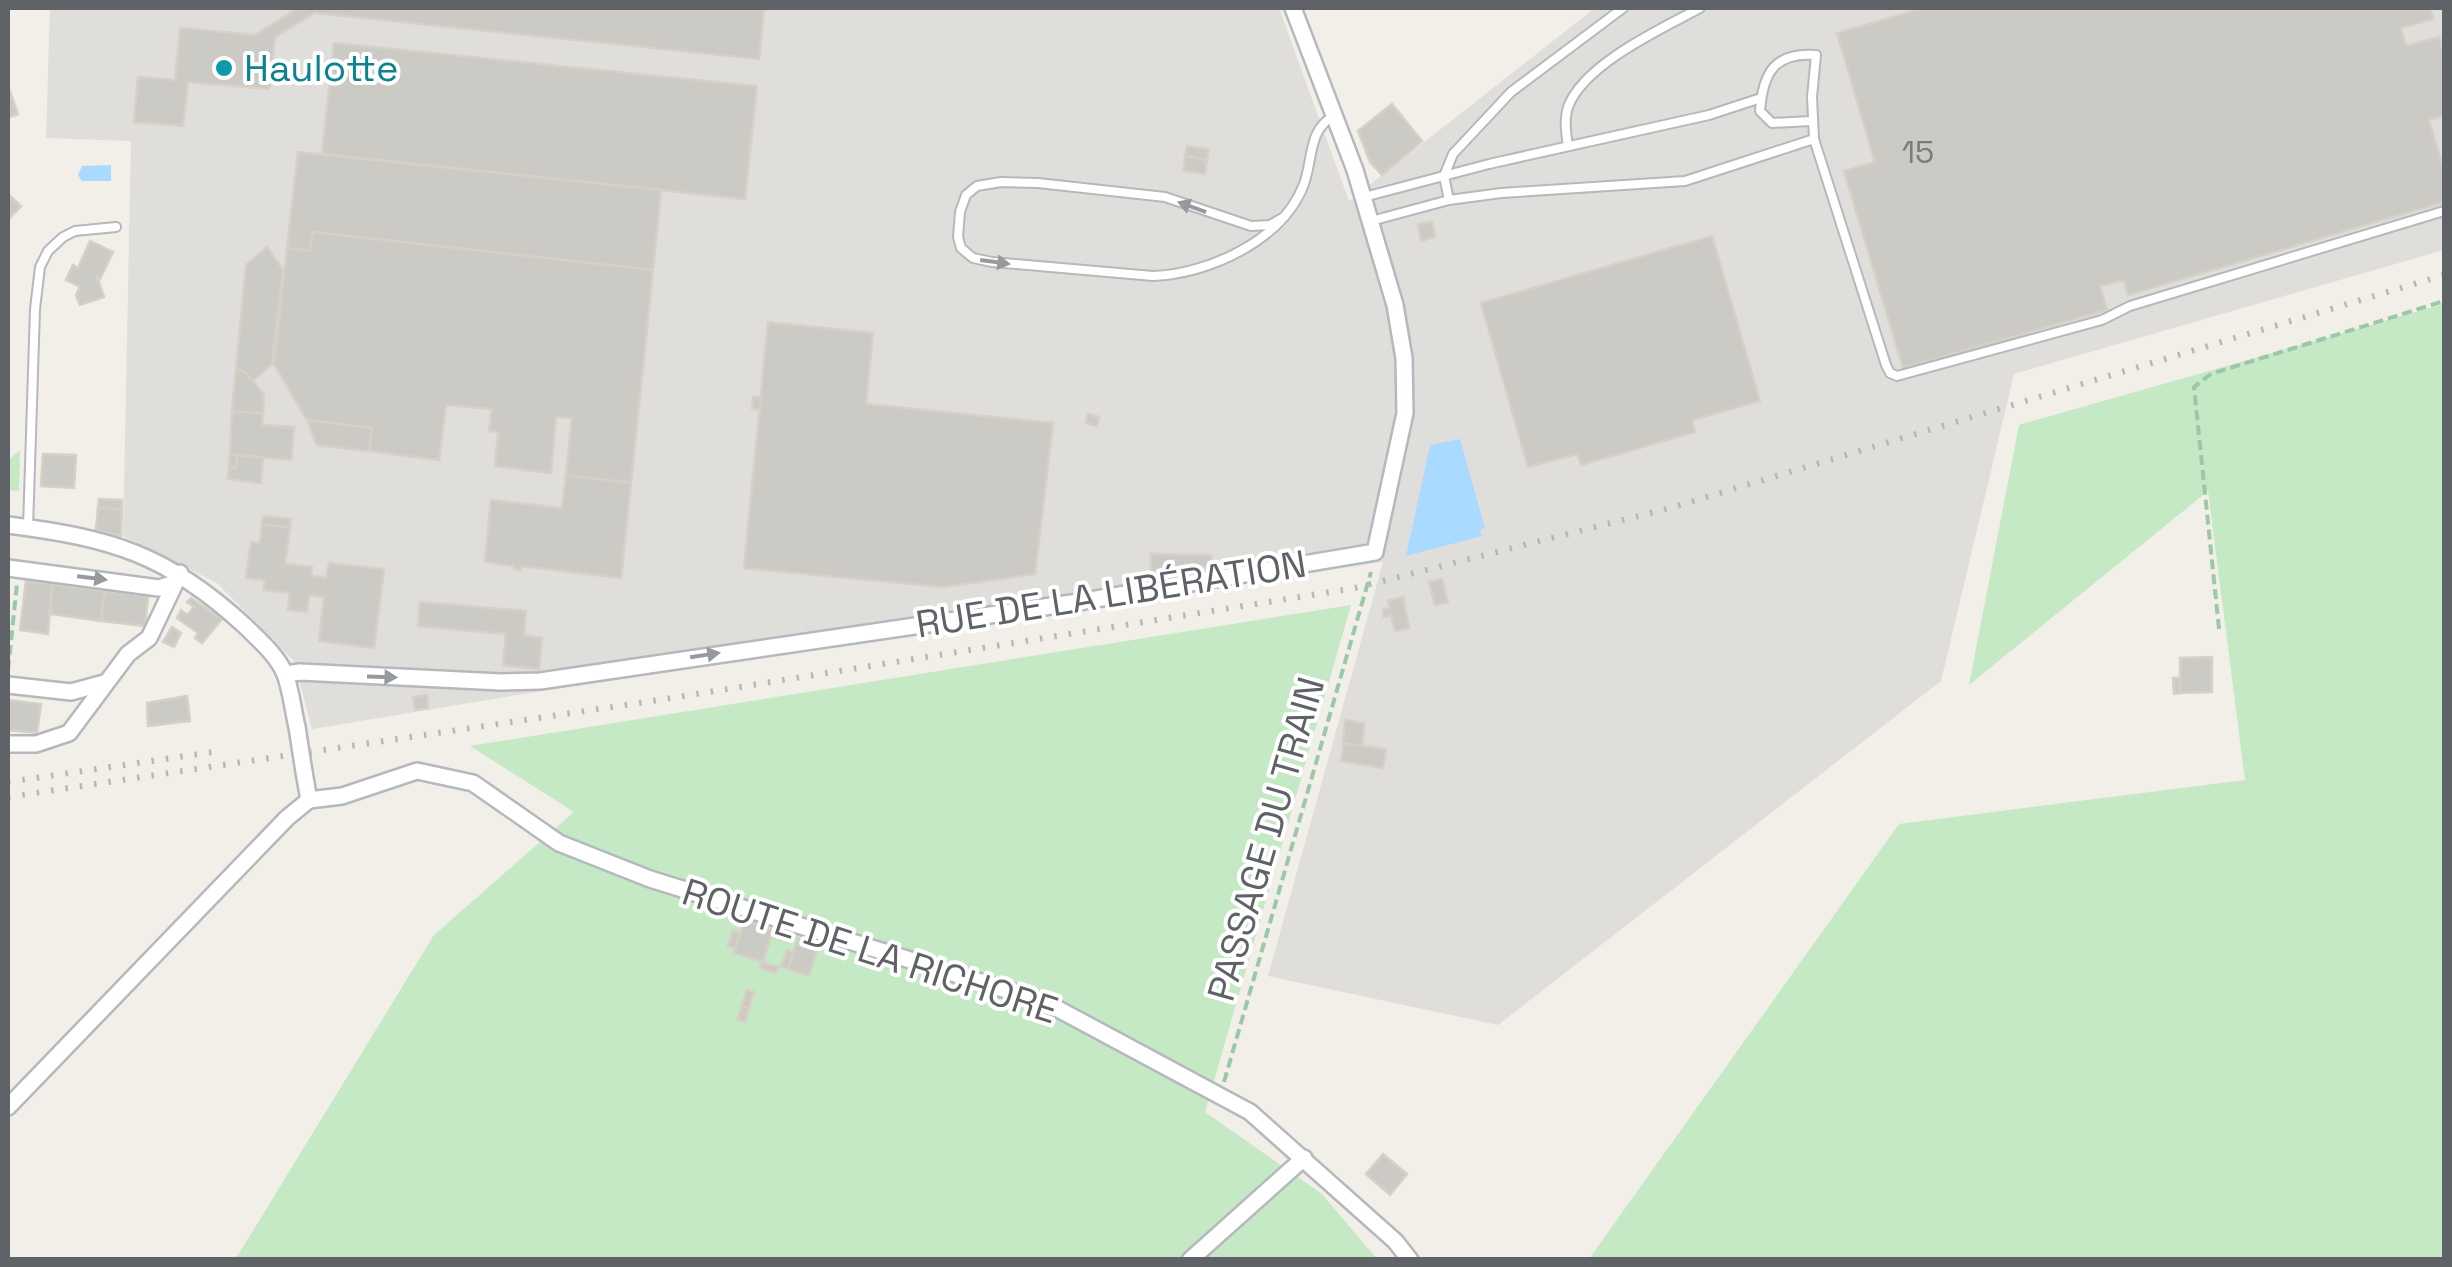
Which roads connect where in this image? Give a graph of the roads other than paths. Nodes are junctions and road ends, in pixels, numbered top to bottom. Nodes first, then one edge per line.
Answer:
1 (1293, 8) edge
2 (1623, 8) edge
3 (1700, 8) edge
4 (1761, 98) junction
5 (1334, 116) junction
6 (1811, 121) junction
7 (1814, 140) junction
8 (1568, 146) junction
9 (1444, 176) junction
10 (1364, 197) junction
11 (1449, 200) junction
12 (2444, 211) edge
13 (1284, 216) junction
14 (1371, 221) junction
15 (116, 228) dead end
16 (8, 525) edge
17 (28, 528) junction
18 (13, 569) edge
19 (178, 578) junction
20 (285, 674) junction
21 (107, 681) junction
22 (8, 682) edge
23 (8, 744) edge
24 (309, 800) junction
25 (8, 1107) edge
26 (1304, 1158) junction
27 (1190, 1260) edge
28 (1410, 1260) edge

1 - 5 street
2 - 9 lane
3 - 8 lane
4 - 6 lane
4 - 6 lane
4 - 8 lane
5 - 10 street
5 - 13 lane
6 - 7 lane
7 - 11 lane
7 - 12 lane
8 - 9 lane
9 - 10 lane
9 - 11 lane
10 - 14 street
11 - 14 lane
13 -> 13 lane
20 -> 14 street, RUE DE LA LIBÉRATION
15 - 17 lane
16 - 17 street
17 - 19 street
18 -> 19 street
19 - 20 street
19 - 21 street
20 - 24 street, bridge
21 - 22 street
21 - 23 street
24 - 25 street
24 - 26 street, ROUTE DE LA RICHORE
26 - 27 street
26 - 28 street, ROUTE DE LA RICHORE

